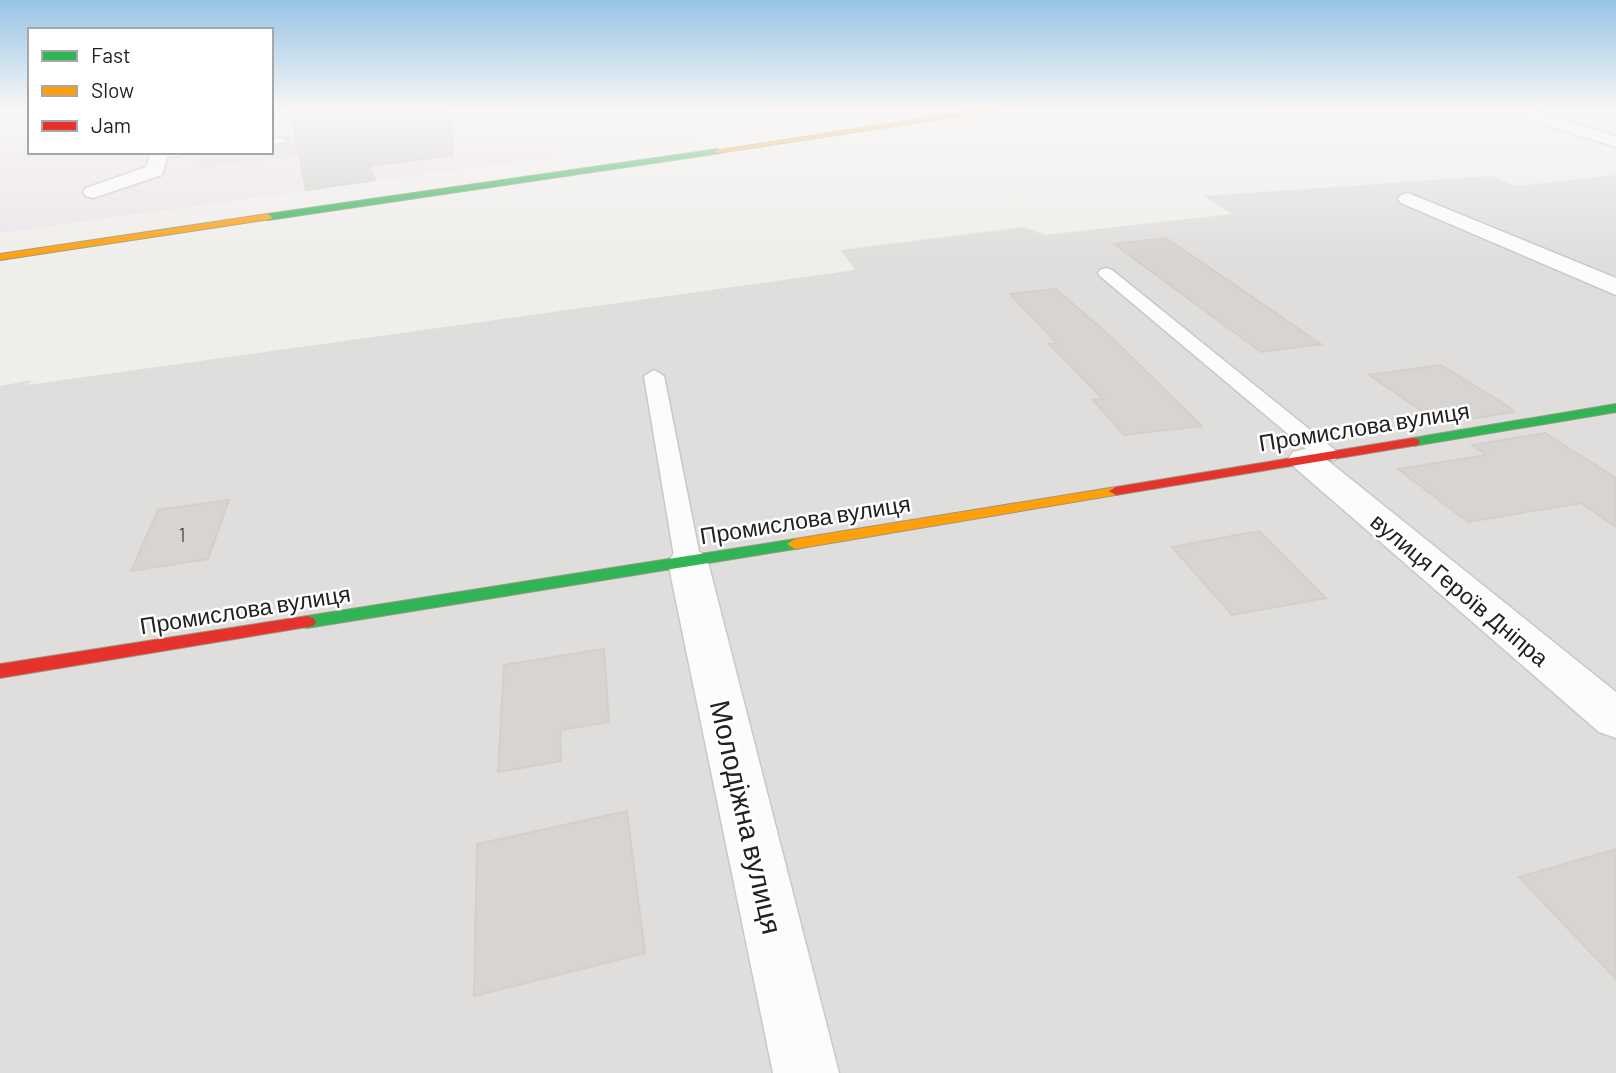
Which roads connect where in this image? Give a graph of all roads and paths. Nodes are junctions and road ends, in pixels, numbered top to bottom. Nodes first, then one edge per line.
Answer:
1 (163, 159) edge
2 (663, 159) edge
3 (93, 192) dead end
4 (1408, 199) dead end
5 (0, 257) edge
6 (1106, 273) dead end
7 (1616, 288) edge
8 (654, 376) dead end
9 (1616, 408) edge
10 (1316, 457) junction
11 (688, 562) junction
12 (0, 671) edge
13 (1616, 719) edge
14 (806, 1073) edge

1 - 3 street
2 - 5 main road
4 - 7 street
6 - 10 lane
8 - 11 lane
9 - 10 main road, Промислова вулиця
10 - 11 main road, Промислова вулиця
10 - 13 street, вулиця Героїв Дніпра
11 - 12 main road, Промислова вулиця
11 - 14 street, Молодіжна вулиця

